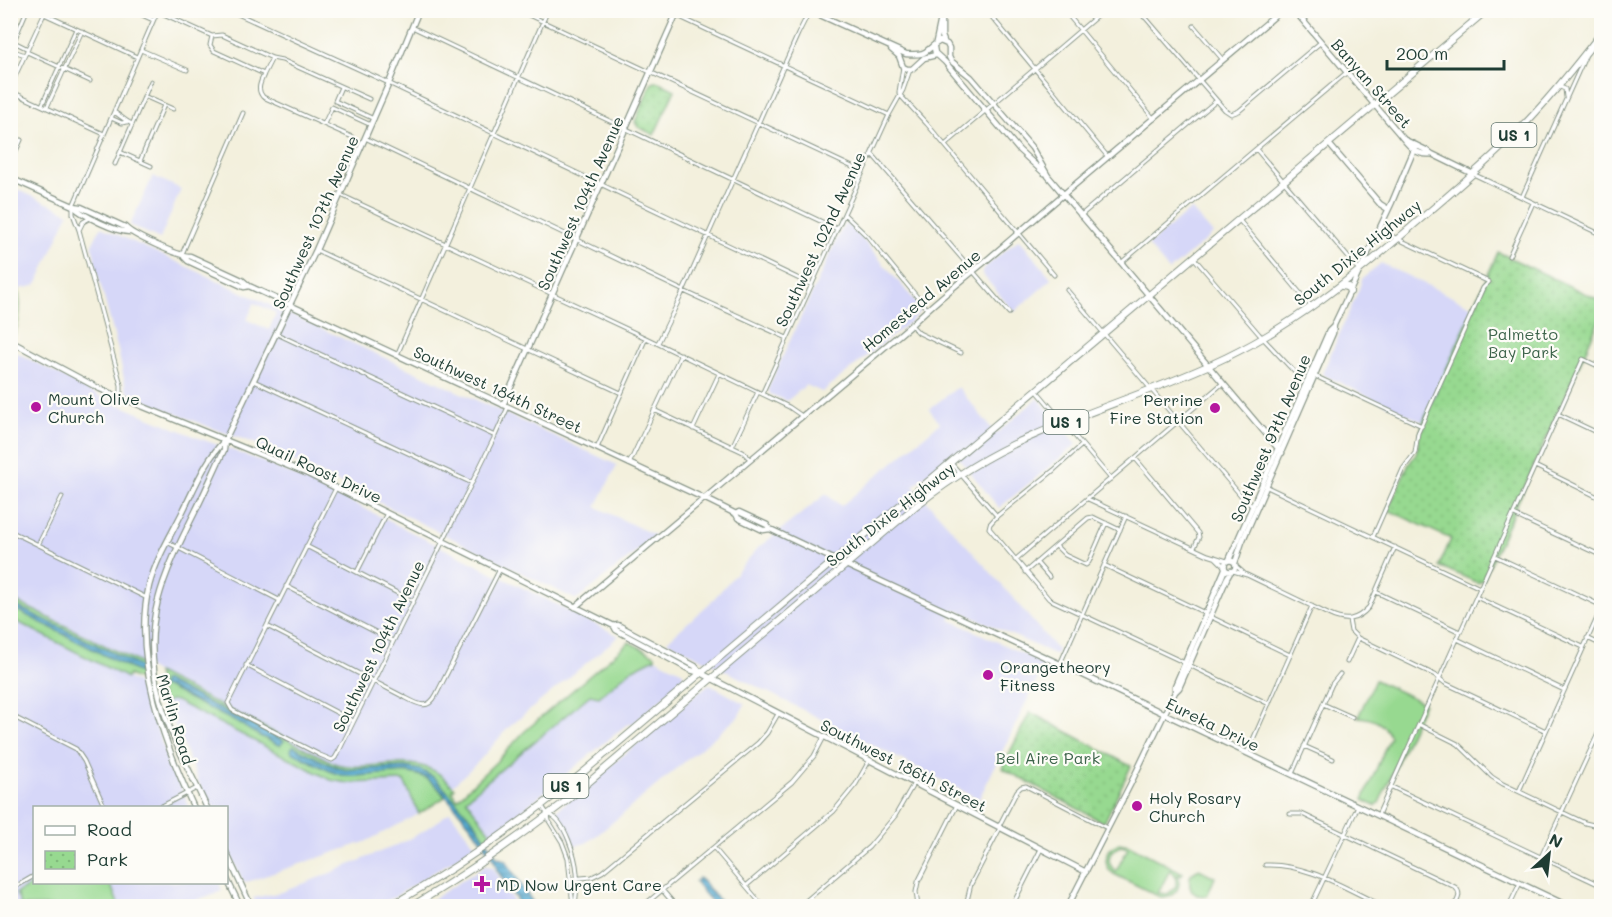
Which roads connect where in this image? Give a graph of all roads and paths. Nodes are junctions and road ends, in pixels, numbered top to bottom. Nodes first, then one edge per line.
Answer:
1 (27, 10) edge
2 (131, 10) edge
3 (419, 10) edge
4 (518, 10) edge
5 (548, 10) edge
6 (662, 10) edge
7 (937, 10) edge
8 (986, 10) edge
9 (1064, 10) edge
10 (1104, 10) edge
11 (1139, 10) edge
12 (1152, 10) edge
13 (1282, 10) edge
14 (1294, 10) edge
15 (1487, 10) edge
16 (157, 11) edge
17 (231, 11) edge
18 (810, 11) edge
19 (677, 13) edge
20 (943, 14) edge
21 (1144, 17) junction
22 (153, 20) junction
23 (543, 22) junction
24 (1194, 26) dead end
25 (412, 27) junction
26 (76, 29) junction
27 (1080, 30) junction
28 (82, 31) junction
29 (1602, 32) edge
30 (212, 36) junction
31 (14, 42) junction
32 (945, 42) junction
33 (1321, 42) junction
34 (935, 44) junction
35 (889, 47) junction
36 (1589, 48) junction
37 (11, 50) edge
38 (141, 50) junction
39 (27, 52) junction
40 (948, 52) junction
41 (906, 54) junction
42 (938, 55) junction
43 (914, 56) junction
44 (137, 57) junction
45 (272, 58) junction
46 (901, 60) junction
47 (1223, 60) junction
48 (916, 65) junction
49 (784, 66) junction
50 (58, 67) junction
51 (903, 67) junction
52 (910, 69) junction
53 (1036, 69) junction
54 (65, 70) junction
55 (187, 70) dead end
56 (651, 73) junction
57 (1346, 73) junction
58 (264, 74) junction
59 (519, 78) junction
60 (90, 81) dead end
61 (150, 81) dead end
62 (1199, 81) junction
63 (389, 83) junction
64 (341, 87) junction
65 (1558, 87) junction
66 (10, 89) edge
67 (899, 94) junction
68 (144, 96) junction
69 (369, 99) dead end
70 (1566, 99) junction
71 (334, 101) junction
72 (1216, 101) junction
73 (993, 104) junction
74 (42, 105) junction
75 (164, 105) junction
76 (1375, 105) junction
77 (47, 107) junction
78 (332, 107) junction
79 (173, 109) dead end
80 (986, 110) junction
81 (114, 112) junction
82 (243, 112) dead end
83 (889, 115) junction
84 (111, 118) junction
85 (1154, 118) junction
86 (127, 122) junction
87 (372, 122) junction
88 (758, 123) junction
89 (132, 124) junction
90 (324, 124) junction
91 (626, 128) junction
92 (495, 133) junction
93 (104, 134) junction
94 (10, 135) edge
95 (352, 137) dead end
96 (365, 138) junction
97 (1329, 144) junction
98 (945, 145) junction
99 (1415, 147) junction
100 (1256, 149) junction
101 (120, 152) junction
102 (872, 153) junction
103 (1108, 157) junction
104 (140, 161) junction
105 (10, 164) edge
106 (115, 164) dead end
107 (151, 166) dead end
108 (863, 172) junction
109 (1473, 174) junction
110 (1048, 177) junction
111 (10, 178) edge
112 (732, 179) junction
113 (1284, 182) junction
114 (601, 184) junction
115 (470, 189) junction
116 (340, 195) junction
117 (1064, 195) junction
118 (1522, 197) junction
119 (1533, 203) junction
120 (73, 207) junction
121 (1388, 209) junction
122 (844, 214) junction
123 (1080, 216) junction
124 (91, 218) junction
125 (1239, 220) junction
126 (837, 229) junction
127 (1378, 229) junction
128 (79, 230) junction
129 (130, 232) junction
130 (1018, 233) junction
131 (708, 235) junction
132 (1602, 235) edge
133 (1398, 238) junction
134 (576, 240) junction
135 (446, 244) junction
136 (316, 250) junction
137 (183, 256) junction
138 (1509, 256) dead end
139 (1194, 258) junction
140 (1121, 262) junction
141 (1360, 271) junction
142 (974, 272) junction
143 (1054, 275) dead end
144 (812, 285) junction
145 (1342, 285) junction
146 (683, 290) junction
147 (1067, 291) dead end
148 (1350, 292) junction
149 (552, 294) junction
150 (1149, 296) junction
151 (422, 299) junction
152 (291, 305) junction
153 (1312, 307) junction
154 (927, 309) junction
155 (1009, 314) dead end
156 (911, 325) junction
157 (277, 334) junction
158 (1104, 334) junction
159 (646, 338) junction
160 (787, 338) junction
161 (1263, 338) junction
162 (10, 341) edge
163 (658, 343) junction
164 (528, 349) junction
165 (961, 353) dead end
166 (681, 354) junction
167 (397, 355) junction
168 (1208, 366) junction
169 (1602, 368) edge
170 (719, 374) junction
171 (1312, 375) junction
172 (254, 381) junction
173 (1303, 381) dead end
174 (1223, 383) junction
175 (1150, 389) junction
176 (1037, 391) junction
177 (621, 393) junction
178 (760, 393) junction
179 (119, 397) junction
180 (506, 406) junction
181 (654, 410) junction
182 (1558, 414) junction
183 (802, 416) junction
184 (1179, 422) junction
185 (1064, 423) junction
186 (1422, 426) junction
187 (693, 429) junction
188 (1602, 435) edge
189 (495, 436) junction
190 (225, 440) junction
191 (1082, 445) junction
192 (732, 447) junction
193 (597, 449) junction
194 (1280, 451) junction
195 (1136, 458) junction
196 (750, 459) junction
197 (951, 462) junction
198 (629, 464) junction
199 (1535, 466) junction
200 (960, 474) junction
201 (1111, 479) junction
202 (472, 483) junction
203 (924, 485) junction
204 (1265, 486) junction
205 (336, 488) junction
206 (192, 493) junction
207 (932, 494) junction
208 (62, 497) dead end
209 (202, 498) junction
210 (704, 499) junction
211 (1088, 499) junction
212 (1602, 499) edge
213 (1255, 508) junction
214 (387, 513) junction
215 (1514, 515) junction
216 (997, 516) junction
217 (1126, 516) junction
218 (1106, 523) junction
219 (1120, 530) junction
220 (10, 531) edge
221 (1373, 537) junction
222 (444, 541) junction
223 (167, 542) junction
224 (38, 545) junction
225 (306, 546) junction
226 (1055, 546) junction
227 (177, 547) junction
228 (1395, 547) junction
229 (1194, 548) junction
230 (1496, 556) junction
231 (1602, 556) edge
232 (1215, 557) junction
233 (834, 560) junction
234 (1015, 560) junction
235 (1036, 562) junction
236 (1232, 565) junction
237 (846, 566) junction
238 (1104, 566) junction
239 (1225, 568) junction
240 (500, 569) junction
241 (357, 572) junction
242 (1025, 572) junction
243 (1049, 577) dead end
244 (286, 586) junction
245 (1480, 588) junction
246 (1376, 592) junction
247 (1476, 597) junction
248 (147, 598) junction
249 (279, 600) junction
250 (413, 601) junction
251 (157, 602) junction
252 (783, 604) junction
253 (1312, 606) junction
254 (1602, 606) edge
255 (575, 607) junction
256 (790, 613) junction
257 (1082, 615) junction
258 (1208, 615) junction
259 (1349, 620) junction
260 (266, 626) junction
261 (1460, 632) junction
262 (1358, 638) junction
263 (1587, 638) junction
264 (1457, 639) junction
265 (393, 641) junction
266 (1602, 645) edge
267 (1583, 647) junction
268 (1290, 655) junction
269 (1347, 662) dead end
270 (1060, 663) junction
271 (1187, 664) junction
272 (246, 665) junction
273 (701, 673) junction
274 (1340, 674) dead end
275 (711, 679) junction
276 (1439, 679) junction
277 (373, 681) junction
278 (1564, 690) junction
279 (1269, 704) junction
280 (1323, 704) junction
281 (778, 714) junction
282 (1165, 714) junction
283 (10, 715) edge
284 (1352, 717) dead end
285 (353, 721) junction
286 (1419, 724) junction
287 (1602, 725) edge
288 (638, 726) junction
289 (1546, 731) junction
290 (627, 735) junction
291 (824, 737) junction
292 (633, 745) junction
293 (1304, 746) junction
294 (1247, 753) junction
295 (623, 754) junction
296 (1333, 759) dead end
297 (869, 761) junction
298 (1292, 775) junction
299 (914, 783) junction
300 (1391, 787) junction
301 (198, 788) junction
302 (1518, 792) junction
303 (188, 793) junction
304 (957, 805) junction
305 (105, 806) edge
306 (160, 806) edge
307 (194, 806) edge
308 (207, 806) edge
309 (542, 806) junction
310 (1358, 806) junction
311 (1562, 812) junction
312 (1290, 814) dead end
313 (548, 815) junction
314 (1378, 816) junction
315 (999, 827) junction
316 (1602, 827) edge
317 (1107, 828) junction
318 (1345, 835) junction
319 (713, 848) junction
320 (1041, 849) junction
321 (1541, 858) junction
322 (228, 860) edge
323 (1265, 865) dead end
324 (1086, 872) junction
325 (33, 877) edge
326 (570, 879) junction
327 (578, 879) junction
328 (1324, 879) junction
329 (228, 881) edge
330 (1520, 883) junction
331 (746, 886) junction
332 (1602, 886) edge
333 (10, 890) edge
334 (663, 891) junction
335 (966, 905) edge
336 (240, 906) edge
337 (251, 906) edge
338 (390, 906) edge
339 (412, 906) edge
340 (574, 906) edge
341 (643, 906) edge
342 (676, 906) edge
343 (763, 906) edge
344 (800, 906) edge
345 (919, 906) edge
346 (979, 906) edge
347 (1012, 906) edge
348 (1068, 906) edge
349 (1311, 906) edge
350 (1383, 906) edge
351 (1454, 906) edge
352 (1509, 906) edge
353 (1568, 906) edge

1 - 31 street
2 - 22 street
3 - 25 street, Southwest 107th Avenue
4 - 23 street
5 - 23 street
6 - 19 street
7 - 20 street
8 - 53 street
9 - 27 street
10 - 27 street
11 - 21 street
12 - 21 street
13 - 47 street, Homestead Avenue
14 - 33 street, Banyan Street
15 - 76 highway, South Dixie Highway / US 1
16 - 22 street
16 - 30 street
17 - 63 street
18 - 35 street
18 - 49 street
19 - 49 street
19 - 56 street, Southwest 104th Avenue
20 - 32 street
20 - 34 street
21 - 62 street
22 - 38 street
23 - 56 street
23 - 59 street
24 - 47 street
25 - 59 street
25 - 63 street, Southwest 107th Avenue
26 - 28 street
26 - 39 street
26 - 50 street
27 - 53 street
27 - 85 street
28 - 44 street
28 - 54 street
29 - 36 highway, South Dixie Highway / US 1
30 - 45 street
30 - 58 street
31 - 37 street
31 - 39 street
32 - 34 street
32 - 40 street
33 - 57 street, Banyan Street
33 - 72 street
34 - 42 street
34 - 43 street
35 - 41 street
35 - 46 street
36 - 65 highway, South Dixie Highway / US 1
36 - 70 street
37 - 39 street
38 - 44 street
38 - 55 street
39 - 50 street
39 - 66 street
40 - 42 street
40 - 73 street
41 - 43 street
41 - 46 street
42 - 48 street
42 - 80 street
43 - 48 street
44 - 81 street
45 - 58 street
45 - 64 street
46 - 51 street
47 - 62 street, Homestead Avenue
48 - 52 street
49 - 83 street
49 - 88 street
50 - 54 street
50 - 74 street
51 - 52 street
51 - 67 street, Southwest 102nd Avenue
52 - 67 street, Southwest 102nd Avenue
53 - 73 street
53 - 103 street
54 - 60 street
54 - 77 street
56 - 88 street
56 - 91 street, Southwest 104th Avenue
57 - 76 street, Banyan Street
57 - 100 street
58 - 90 street
59 - 91 street
59 - 92 street
61 - 68 street
62 - 72 street
62 - 85 street, Homestead Avenue
63 - 87 street, Southwest 107th Avenue
63 - 92 street
64 - 69 street
64 - 71 street
65 - 70 street
65 - 109 highway, South Dixie Highway / US 1
66 - 74 street
67 - 83 street, Southwest 102nd Avenue
67 - 98 street
68 - 75 street
68 - 89 street
70 - 118 street
71 - 78 street
71 - 87 street
72 - 123 street
73 - 80 street
73 - 110 street
74 - 77 street
75 - 79 street
75 - 104 street
76 - 97 highway, South Dixie Highway / US 1
76 - 99 street, Banyan Street
77 - 93 street
78 - 87 street
78 - 90 street
80 - 98 street
80 - 110 street
81 - 84 street
81 - 86 street
82 - 137 street
83 - 102 street, Southwest 102nd Avenue
84 - 86 street
84 - 93 street
85 - 103 street, Homestead Avenue
86 - 89 street
87 - 96 street, Southwest 107th Avenue
88 - 108 street
88 - 112 street
89 - 101 street
90 - 95 street
91 - 112 street
91 - 114 street, Southwest 104th Avenue
92 - 114 street
92 - 115 street
93 - 120 street
94 - 105 street
96 - 115 street
96 - 116 street, Southwest 107th Avenue
97 - 113 highway, South Dixie Highway / US 1
97 - 121 street
98 - 130 street
99 - 109 street, Banyan Street
99 - 121 street, Southwest 97th Avenue
100 - 113 street
100 - 140 street
101 - 104 street
101 - 106 street
102 - 108 street, Southwest 102nd Avenue
102 - 142 street
103 - 117 street, Homestead Avenue
104 - 107 street
108 - 122 street, Southwest 102nd Avenue
109 - 118 street
109 - 133 highway, South Dixie Highway / US 1
110 - 117 street
111 - 120 street, Southwest 184th Street
112 - 126 street
112 - 131 street
113 - 125 highway, South Dixie Highway / US 1
113 - 141 street
114 - 131 street
114 - 134 street, Southwest 104th Avenue
115 - 134 street
115 - 135 street
116 - 135 street
116 - 136 street, Southwest 107th Avenue
117 - 123 street
117 - 130 street, Homestead Avenue
118 - 119 street
119 - 132 street
119 - 138 street
120 - 124 street, Southwest 184th Street
120 - 128 street
120 - 129 street, Southwest 184th Street
121 - 127 street, Southwest 97th Avenue
122 - 126 street, Southwest 102nd Avenue
122 - 154 street
123 - 140 street
124 - 128 street
124 - 129 street, Southwest 184th Street
125 - 139 highway, South Dixie Highway / US 1
125 - 153 street
126 - 144 street, Southwest 102nd Avenue
127 - 133 street
127 - 141 street, Southwest 97th Avenue
128 - 179 street
129 - 137 street, Southwest 184th Street
130 - 142 street, Homestead Avenue
130 - 143 street
131 - 144 street
131 - 146 street
133 - 141 highway, South Dixie Highway / US 1
133 - 186 street
134 - 146 street
134 - 149 street, Southwest 104th Avenue
135 - 149 street
135 - 151 street
136 - 151 street
136 - 152 street, Southwest 107th Avenue
137 - 152 street, Southwest 184th Street
139 - 150 highway, South Dixie Highway / US 1
139 - 161 street
140 - 150 street
141 - 145 highway, South Dixie Highway / US 1
141 - 148 street, Southwest 97th Avenue
142 - 154 street, Homestead Avenue
142 - 155 street
144 - 160 street, Southwest 102nd Avenue
145 - 148 highway
145 - 153 highway, South Dixie Highway / US 1
146 - 160 street
146 - 163 street
147 - 158 street
148 - 171 street, Southwest 97th Avenue
149 - 159 street
149 - 164 street, Southwest 104th Avenue
150 - 158 highway, South Dixie Highway / US 1
150 - 168 street
151 - 164 street
151 - 167 street
152 - 157 street, Southwest 107th Avenue
152 - 167 street, Southwest 184th Street
153 - 161 highway, South Dixie Highway / US 1
154 - 156 street, Homestead Avenue
156 - 165 street
156 - 183 street, Homestead Avenue
157 - 172 street, Southwest 107th Avenue
157 - 189 street
158 - 175 street
158 - 176 highway, South Dixie Highway / US 1
159 - 163 street
159 - 177 street
160 - 178 street, Southwest 102nd Avenue
161 - 168 highway, South Dixie Highway / US 1
161 - 173 street
162 - 179 street, Quail Roost Drive
163 - 166 street
164 - 177 street
164 - 180 street, Southwest 104th Avenue
166 - 170 street
166 - 181 street
167 - 180 street, Southwest 184th Street
168 - 174 street
168 - 175 highway, South Dixie Highway / US 1
169 - 182 street
170 - 178 street
170 - 187 street
171 - 186 street
171 - 194 street, Southwest 97th Avenue
172 - 190 street, Southwest 107th Avenue
172 - 202 street
174 - 184 street
174 - 194 street
175 - 184 street
175 - 185 highway, South Dixie Highway / US 1
176 - 185 street
176 - 197 highway, South Dixie Highway / US 1
177 - 193 street
178 - 183 street
178 - 192 street, Southwest 102nd Avenue
179 - 190 street, Quail Roost Drive
180 - 189 street, Southwest 104th Avenue
180 - 193 street, Southwest 184th Street
181 - 187 street
181 - 198 street
182 - 188 street
182 - 199 street
183 - 196 street, Homestead Avenue
184 - 195 street
184 - 213 street
185 - 191 street
185 - 200 highway, South Dixie Highway / US 1
186 - 221 street
187 - 192 street
189 - 202 street, Southwest 104th Avenue
190 - 205 street, Quail Roost Drive
190 - 206 street, Southwest 107th Avenue
190 - 209 street, Southwest 107th Avenue
191 - 201 street
191 - 216 street
192 - 196 street
193 - 198 street, Southwest 184th Street
194 - 204 street, Southwest 97th Avenue
195 - 201 street
195 - 229 street
196 - 210 street, Homestead Avenue
197 - 200 street
197 - 203 highway, South Dixie Highway / US 1
198 - 210 street, Southwest 184th Street
199 - 212 street
199 - 215 street
200 - 207 highway, South Dixie Highway / US 1
200 - 216 street
201 - 211 street
202 - 222 street, Southwest 104th Avenue
203 - 207 highway
203 - 233 highway, South Dixie Highway / US 1
204 - 213 street, Southwest 97th Avenue
204 - 221 street
205 - 214 street, Quail Roost Drive
205 - 225 street
206 - 209 street
206 - 223 street, Southwest 107th Avenue
207 - 237 highway, South Dixie Highway / US 1
208 - 224 street
209 - 227 street, Southwest 107th Avenue
210 - 233 street, Southwest 184th Street
210 - 255 street, Homestead Avenue
211 - 217 street
211 - 234 street
213 - 236 street, Southwest 97th Avenue
214 - 222 street, Quail Roost Drive
214 - 241 street
215 - 230 street
215 - 231 street
216 - 234 street
217 - 219 street
217 - 229 street
218 - 219 street
218 - 226 street
218 - 226 street
219 - 238 street
220 - 224 street
221 - 228 street
222 - 240 street, Quail Roost Drive
222 - 250 street, Southwest 104th Avenue
223 - 227 street
223 - 248 street, Southwest 107th Avenue
224 - 248 street
225 - 241 street
225 - 244 street
226 - 235 street
227 - 249 street
227 - 251 street, Southwest 107th Avenue
228 - 245 street
228 - 246 street
229 - 232 street
230 - 245 street
230 - 254 street
232 - 236 street
232 - 239 street
233 - 237 street, Southwest 184th Street
233 - 252 highway, South Dixie Highway / US 1
234 - 242 street
235 - 242 street
235 - 243 street
236 - 239 street
236 - 253 street
236 - 258 street, Southwest 97th Avenue
237 - 256 highway, South Dixie Highway / US 1
237 - 270 street, Eureka Drive
238 - 257 street
238 - 258 street
239 - 258 street, Southwest 97th Avenue
240 - 255 street, Quail Roost Drive
240 - 277 street
241 - 250 street
242 - 257 street
244 - 249 street
244 - 265 street
245 - 247 street
246 - 259 street
246 - 261 street
247 - 261 street
247 - 267 street
248 - 251 street
248 - 303 street, Marlin Road
249 - 260 street
250 - 265 street, Southwest 104th Avenue
251 - 301 street, Marlin Road
252 - 256 highway
252 - 273 highway, South Dixie Highway / US 1
253 - 259 street
253 - 268 street
254 - 263 street
255 - 273 street, Quail Roost Drive
256 - 275 highway, South Dixie Highway / US 1
257 - 270 street
257 - 271 street
258 - 268 street
258 - 271 street, Southwest 97th Avenue
259 - 262 street
260 - 272 street
260 - 277 street
261 - 264 street
262 - 269 street
262 - 276 street
263 - 266 street
263 - 267 street
264 - 276 street
264 - 278 street
265 - 277 street, Southwest 104th Avenue
267 - 278 street
268 - 279 street
270 - 282 street, Eureka Drive
271 - 279 street
271 - 282 street, Southwest 97th Avenue
272 - 285 street
272 - 285 street, Southwest 104th Avenue
273 - 275 street, Quail Roost Drive
273 - 288 highway, South Dixie Highway / US 1
274 - 280 street
275 - 281 street, Southwest 186th Street
275 - 292 highway, South Dixie Highway / US 1
276 - 286 street
276 - 289 street
277 - 285 street, Southwest 104th Avenue
278 - 289 street
279 - 294 street
280 - 284 street
280 - 293 street
281 - 291 street, Southwest 186th Street
281 - 327 street
282 - 294 street, Eureka Drive
282 - 317 street, Southwest 97th Avenue
283 - 305 street
286 - 300 street
286 - 302 street
287 - 311 street
288 - 290 highway, South Dixie Highway / US 1
288 - 292 highway
289 - 302 street
290 - 295 highway
290 - 309 highway, South Dixie Highway / US 1
291 - 297 street, Southwest 186th Street
291 - 319 street
292 - 295 highway, South Dixie Highway / US 1
293 - 296 street
293 - 298 street
294 - 298 street, Eureka Drive
295 - 313 highway, South Dixie Highway / US 1
297 - 299 street, Southwest 186th Street
297 - 331 street
298 - 310 street, Eureka Drive
299 - 304 street, Southwest 186th Street
299 - 344 street
300 - 314 street
300 - 321 street
301 - 303 street
301 - 308 street, Marlin Road
302 - 311 street
303 - 306 street
303 - 307 street, Marlin Road
304 - 315 street, Southwest 186th Street
304 - 345 street
309 - 313 street
309 - 338 highway, South Dixie Highway / US 1
310 - 314 street, Eureka Drive
310 - 318 street
311 - 316 street
311 - 321 street
312 - 318 street
313 - 326 street
313 - 327 street
313 - 339 highway, South Dixie Highway / US 1
314 - 330 street, Eureka Drive
315 - 317 street
315 - 320 street, Southwest 186th Street
315 - 335 street
317 - 324 street, Southwest 97th Avenue
318 - 328 street
318 - 351 street
319 - 331 street
319 - 334 street
320 - 324 street, Southwest 186th Street
320 - 347 street
321 - 332 street
322 - 337 street
323 - 328 street
324 - 348 street, Southwest 97th Avenue
325 - 333 street
326 - 327 street
326 - 340 street
327 - 340 street
328 - 349 street
328 - 350 street
329 - 336 street
330 - 352 street
330 - 353 street, Eureka Drive
331 - 343 street
334 - 341 street
334 - 342 street
335 - 345 street
335 - 346 street

